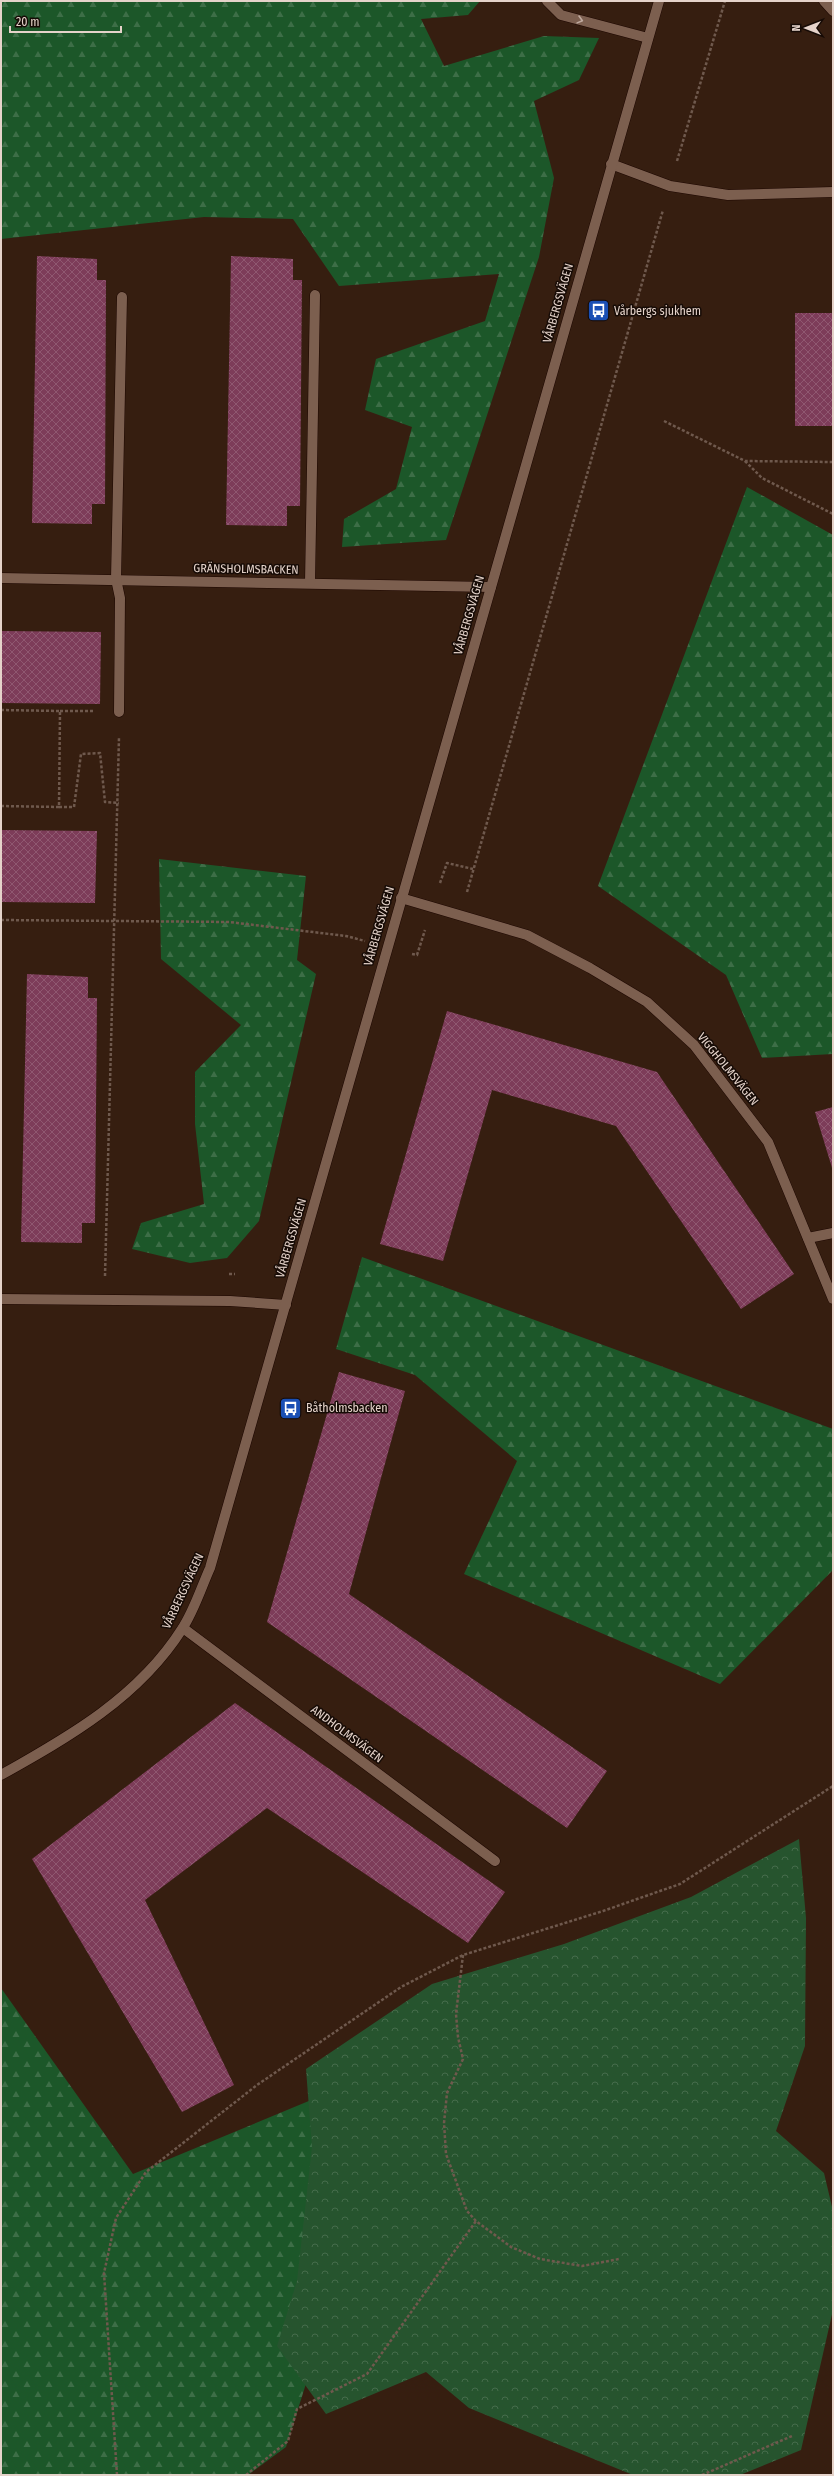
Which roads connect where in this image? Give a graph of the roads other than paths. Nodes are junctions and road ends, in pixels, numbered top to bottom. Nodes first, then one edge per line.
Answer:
1 (547, 1) edge
2 (659, 1) edge
3 (824, 1) edge
4 (833, 11) edge
5 (648, 38) junction
6 (611, 164) junction
7 (833, 192) edge
8 (315, 295) dead end
9 (122, 297) dead end
10 (1, 578) edge
11 (116, 579) junction
12 (310, 583) junction
13 (491, 587) junction
14 (119, 712) road end
15 (401, 898) junction
16 (833, 1233) edge
17 (808, 1238) junction
18 (1, 1299) edge
19 (833, 1299) edge
20 (286, 1305) junction
21 (183, 1628) junction
22 (1, 1775) edge
23 (495, 1861) dead end

1 -> 5 street
2 - 5 street, VÅRBERGSVÄGEN
3 - 4 street
5 - 6 street, VÅRBERGSVÄGEN
6 - 7 street
6 - 13 street, VÅRBERGSVÄGEN
8 - 12 street
9 - 11 street
10 - 11 street, GRÄNSHOLMSBACKEN
11 - 12 street, GRÄNSHOLMSBACKEN
11 - 14 street
12 - 13 street, GRÄNSHOLMSBACKEN
13 - 15 street, VÅRBERGSVÄGEN
15 - 17 street, VIGGHOLMSVÄGEN
15 - 20 street, VÅRBERGSVÄGEN
16 - 17 street
17 - 19 street, VIGGHOLMSVÄGEN
18 - 20 street
20 - 21 street, VÅRBERGSVÄGEN
21 - 22 street, VÅRBERGSVÄGEN
21 - 23 street, ANDHOLMSVÄGEN

